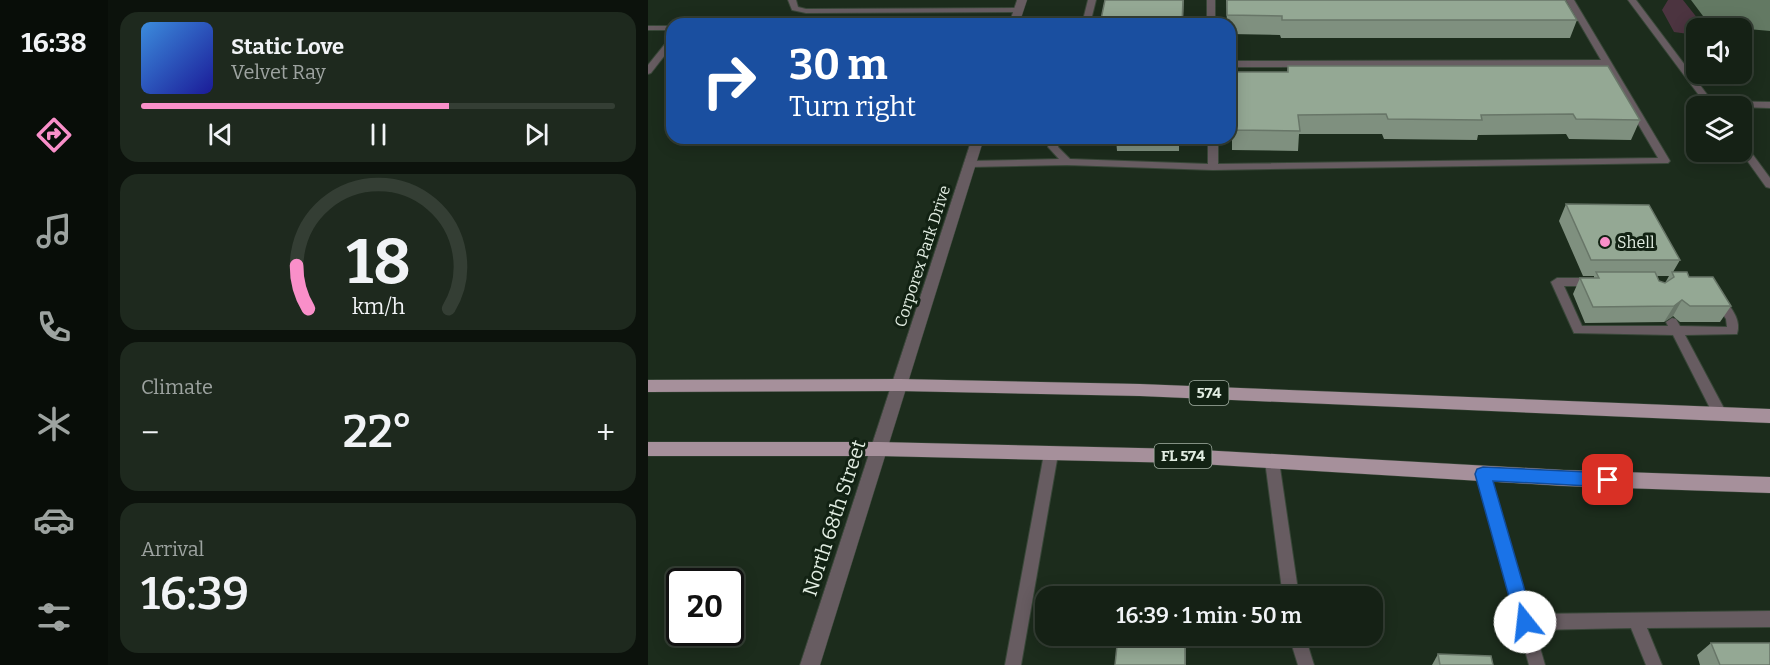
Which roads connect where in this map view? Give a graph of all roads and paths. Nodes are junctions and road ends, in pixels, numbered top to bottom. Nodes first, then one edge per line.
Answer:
1 (792, 0) edge
2 (944, 0) edge
3 (1092, 0) edge
4 (1211, 0) edge
5 (1570, 0) edge
6 (1632, 0) edge
7 (1020, 5) edge
8 (940, 9) junction
9 (1088, 18) edge
10 (1211, 18) edge
11 (648, 28) edge
12 (666, 28) edge
13 (666, 48) edge
14 (1607, 63) junction
15 (1236, 64) edge
16 (648, 71) edge
17 (1704, 96) edge
18 (1752, 105) edge
19 (1770, 105) edge
20 (976, 144) edge
21 (1054, 144) edge
22 (1213, 144) edge
23 (1752, 159) edge
24 (1752, 160) edge
25 (1067, 162) junction
26 (970, 164) junction
27 (1213, 167) junction
28 (1770, 167) edge
29 (1770, 185) edge
30 (1604, 282) edge
31 (1709, 282) edge
32 (1674, 326) junction
33 (900, 385) junction
34 (648, 386) edge
35 (1720, 414) junction
36 (1770, 416) edge
37 (879, 449) junction
38 (648, 450) edge
39 (1051, 454) junction
40 (1272, 461) junction
41 (1483, 474) junction
42 (1770, 485) edge
43 (1289, 586) edge
44 (1770, 619) edge
45 (1636, 620) junction
46 (1525, 622) junction
47 (1301, 646) edge
48 (810, 665) edge
49 (1013, 665) edge
50 (1306, 665) edge
51 (1537, 665) edge
52 (1654, 665) edge

1 - 8 lane
2 - 8 lane
3 - 9 lane
4 - 10 lane
5 - 14 lane
6 - 17 lane
7 - 8 lane
11 - 12 lane
13 - 16 lane
14 - 15 lane
14 - 27 lane
18 - 19 lane
20 - 26 street, Corporex Park Drive
21 - 25 lane
22 - 27 lane
23 - 28 lane
24 - 29 lane
25 - 26 lane
25 - 27 lane
26 - 33 street, Corporex Park Drive
30 - 32 lane
31 - 32 lane
32 - 35 lane
33 - 34 main road, 574
33 - 35 main road, 574
33 - 37 street, North 68th Street
35 - 36 main road, 574
37 - 38 main road, FL 574
37 - 39 main road, FL 574
37 - 48 street, North 68th Street
39 - 40 main road, FL 574
39 - 49 lane
40 - 41 main road, FL 574
40 - 43 lane
41 - 42 main road, FL 574
41 - 46 lane
44 - 45 lane
45 - 46 lane
45 - 52 lane
46 - 51 lane
47 - 50 lane

